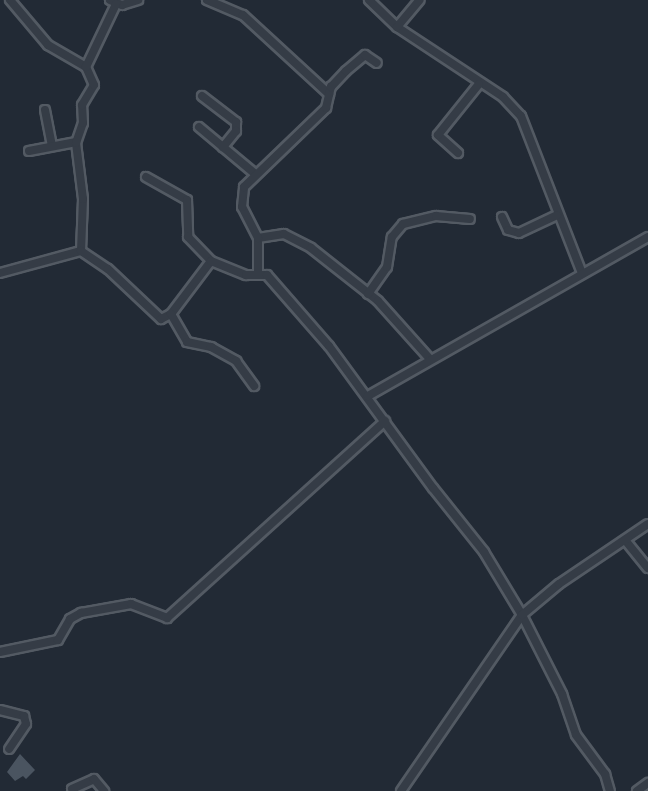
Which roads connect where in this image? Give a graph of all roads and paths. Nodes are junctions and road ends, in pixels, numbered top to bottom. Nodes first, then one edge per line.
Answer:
1 (10, 0) edge
2 (138, 0) edge
3 (369, 0) edge
4 (420, 0) edge
5 (210, 1) edge
6 (113, 2) edge
7 (397, 27) junction
8 (377, 63) dead end
9 (86, 67) junction
10 (479, 84) junction
11 (329, 94) junction
12 (202, 96) dead end
13 (45, 110) dead end
14 (199, 127) dead end
15 (76, 142) junction
16 (52, 145) junction
17 (223, 147) junction
18 (29, 151) dead end
19 (458, 153) dead end
20 (254, 173) junction
21 (146, 177) dead end
22 (557, 215) junction
23 (502, 217) dead end
24 (470, 219) dead end
25 (648, 237) edge
26 (258, 238) junction
27 (81, 251) junction
28 (211, 261) junction
29 (258, 272) junction
30 (0, 273) edge
31 (582, 273) junction
32 (368, 294) junction
33 (171, 314) junction
34 (430, 359) junction
35 (254, 386) dead end
36 (368, 396) junction
37 (385, 421) junction
38 (648, 524) edge
39 (625, 540) junction
40 (648, 568) edge
41 (522, 615) junction
42 (0, 652) edge
43 (0, 710) edge
44 (9, 749) dead end
45 (648, 784) edge
46 (72, 789) dead end
47 (104, 791) edge
48 (401, 791) edge
49 (610, 791) edge
50 (637, 791) edge

1 - 9 street
2 - 6 street
3 - 7 street
4 - 7 street
5 - 11 street
6 - 9 street
7 - 10 street
8 - 11 street
9 - 15 street
10 - 19 street
10 - 22 street
11 - 20 street
12 - 17 street
13 - 16 street
14 - 17 street
15 - 16 street
15 - 27 street
16 - 18 street
17 - 20 street
20 - 26 street
21 - 28 street
22 - 23 street
22 - 31 street
24 - 32 street
25 - 31 street
26 - 29 street
26 - 32 street
27 - 30 street
27 - 33 street
28 - 29 street
28 - 33 street
29 - 36 street
31 - 34 street
32 - 34 street
33 - 35 street
34 - 36 street
36 - 37 street
37 - 41 street
37 - 42 street
38 - 39 street
39 - 40 street
39 - 41 street
41 - 48 street
41 - 49 street
43 - 44 street
45 - 50 street
46 - 47 street

